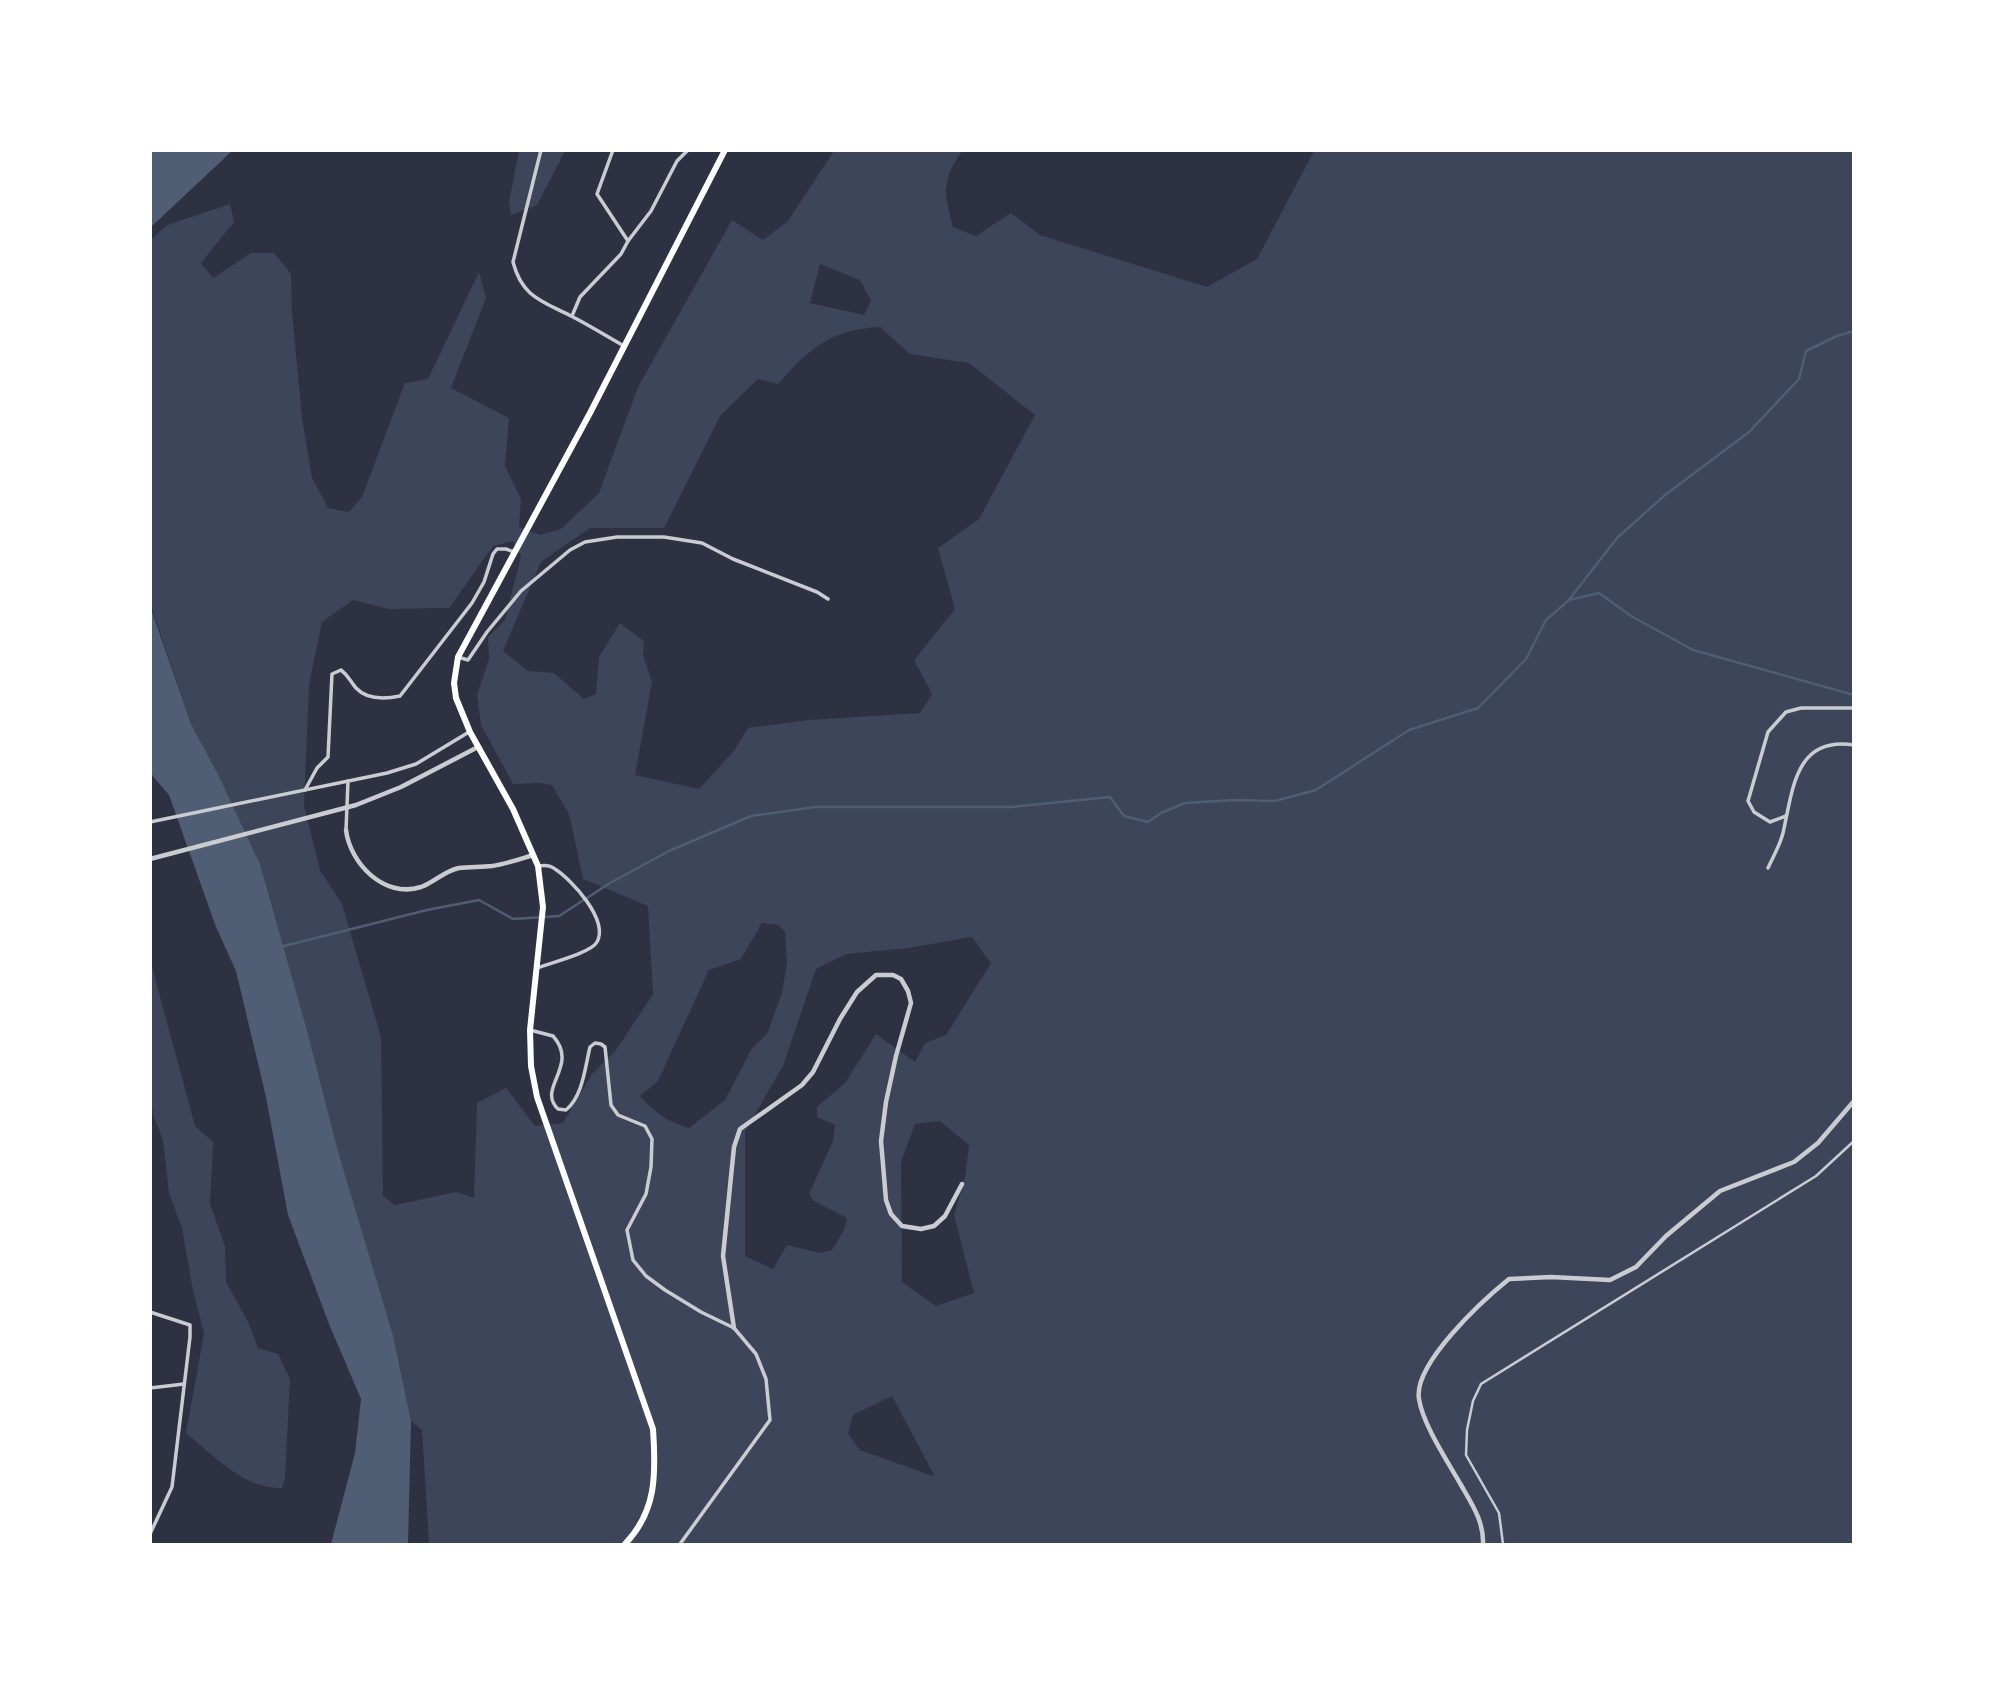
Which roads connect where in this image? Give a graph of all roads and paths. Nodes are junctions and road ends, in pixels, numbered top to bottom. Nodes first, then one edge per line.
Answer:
1 (541, 150) edge
2 (613, 150) edge
3 (688, 150) edge
4 (725, 150) edge
5 (628, 241) junction
6 (572, 316) junction
7 (624, 346) junction
8 (514, 552) junction
9 (828, 599) dead end
10 (458, 657) junction
11 (1853, 708) edge
12 (470, 732) junction
13 (1853, 745) edge
14 (479, 746) junction
15 (348, 781) junction
16 (305, 790) junction
17 (1786, 816) junction
18 (150, 822) edge
19 (345, 830) joint
20 (533, 855) junction
21 (150, 859) edge
22 (538, 866) junction
23 (1768, 868) dead end
24 (537, 968) junction
25 (530, 1030) junction
26 (1853, 1101) edge
27 (1853, 1141) edge
28 (962, 1184) dead end
29 (150, 1312) edge
30 (734, 1328) junction
31 (184, 1384) junction
32 (150, 1388) edge
33 (150, 1534) edge
34 (625, 1545) edge
35 (680, 1545) edge
36 (1483, 1545) edge
37 (1503, 1545) edge

1 - 6 street
2 - 5 street
3 - 5 street
4 - 7 main road
5 - 6 street
6 - 7 street
7 - 8 main road
8 - 10 main road
8 - 16 street
9 - 10 street
10 - 12 main road
11 - 17 street
12 - 14 main road
12 - 15 street
13 - 17 street
14 - 20 main road
14 - 21 street
15 - 16 street
15 - 19 street
16 - 18 street
17 - 23 street
19 - 20 street
20 - 22 main road
22 - 24 main road
22 - 24 street
24 - 25 main road
25 - 30 street
25 - 34 main road
26 - 36 street
27 - 37 street
28 - 30 street
29 - 31 street
30 - 35 street
31 - 32 street
31 - 33 street

